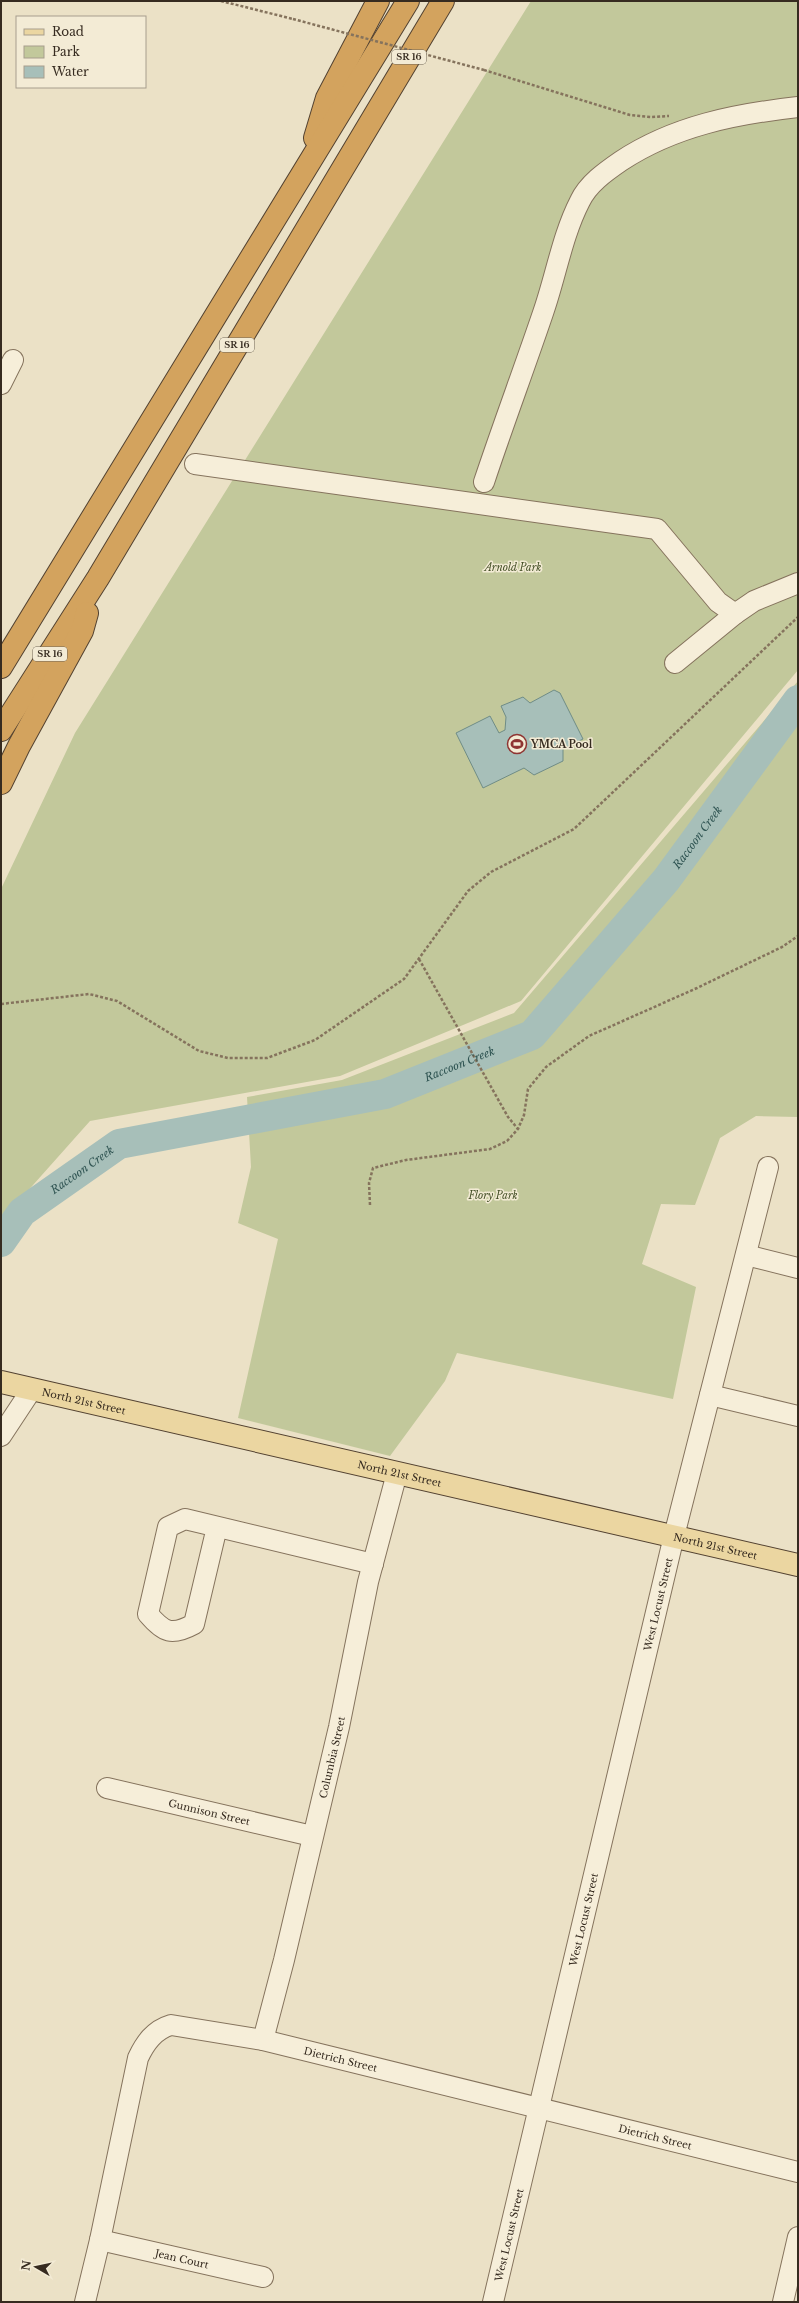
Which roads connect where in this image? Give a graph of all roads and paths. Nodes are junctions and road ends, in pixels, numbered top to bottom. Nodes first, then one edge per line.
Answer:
1 (221, 1) edge
2 (378, 1) edge
3 (408, 1) edge
4 (443, 1) edge
5 (798, 107) edge
6 (671, 115) dead end
7 (305, 169) junction
8 (13, 360) dead end
9 (1, 384) edge
10 (196, 464) dead end
11 (484, 482) dead end
12 (98, 578) junction
13 (798, 583) edge
14 (42, 599) junction
15 (736, 614) junction
16 (798, 617) edge
17 (1, 644) edge
18 (675, 663) dead end
19 (1, 667) edge
20 (1, 730) edge
21 (1, 783) edge
22 (798, 936) edge
23 (419, 959) junction
24 (1, 1004) edge
25 (518, 1129) junction
26 (768, 1167) dead end
27 (370, 1205) dead end
28 (746, 1255) junction
29 (798, 1268) edge
30 (1, 1382) edge
31 (32, 1389) junction
32 (710, 1395) junction
33 (798, 1416) edge
34 (1, 1436) edge
35 (397, 1473) junction
36 (218, 1527) junction
37 (674, 1536) junction
38 (373, 1564) junction
39 (798, 1565) edge
40 (107, 1788) dead end
41 (312, 1836) junction
42 (263, 2040) junction
43 (539, 2110) junction
44 (798, 2172) edge
45 (798, 2237) edge
46 (100, 2240) junction
47 (263, 2277) dead end
48 (85, 2302) edge
49 (493, 2302) edge
50 (783, 2302) edge

1 - 6 path, bridge
2 - 7 highway
3 - 7 highway, SR 16
4 - 12 highway, SR 16
5 - 11 street
7 - 14 highway, SR 16
8 - 9 street
10 - 15 street
12 - 20 highway, SR 16
12 - 21 highway
13 - 15 street
14 - 17 highway
14 - 19 highway, SR 16
15 - 18 street
16 - 23 path
22 - 25 path
23 - 24 path
23 - 25 path
25 - 27 path
26 - 28 street, West Locust Street
28 - 29 street
28 - 32 street, West Locust Street
30 - 31 main road, North 21st Street
31 - 34 street
31 - 35 main road, North 21st Street
32 - 33 street
32 - 37 street, West Locust Street
35 - 37 main road, North 21st Street
35 - 38 street, Columbia Street
36 - 36 street
36 - 38 street
37 - 39 main road, North 21st Street
37 - 43 street, West Locust Street
38 - 41 street, Columbia Street
40 - 41 street, Gunnison Street
41 - 42 street, Columbia Street
42 - 43 street, Dietrich Street
42 - 46 street, Dietrich Street
43 - 44 street, Dietrich Street
43 - 49 street, West Locust Street
45 - 50 street
46 - 47 street, Jean Court
46 - 48 street, Dietrich Street

